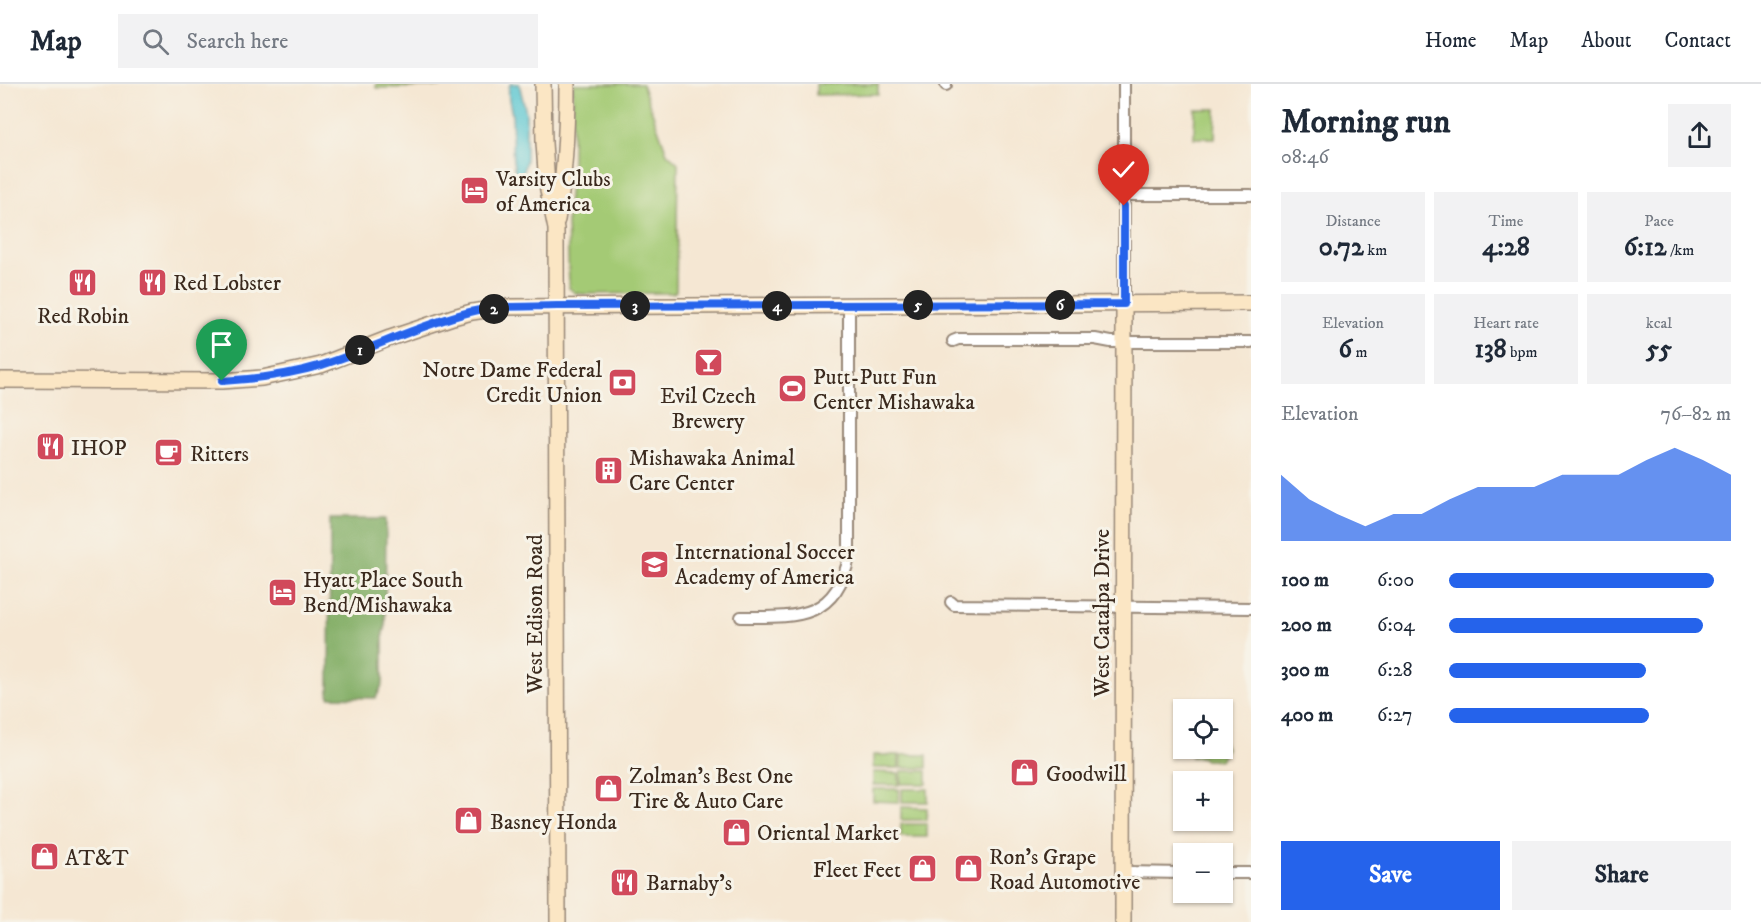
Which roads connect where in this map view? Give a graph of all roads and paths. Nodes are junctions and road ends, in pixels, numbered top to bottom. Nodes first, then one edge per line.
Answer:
1 (543, 84) edge
2 (567, 84) edge
3 (1124, 84) edge
4 (1124, 195) junction
5 (1251, 195) edge
6 (556, 229) junction
7 (1251, 303) edge
8 (1124, 304) junction
9 (557, 306) junction
10 (849, 306) junction
11 (953, 341) dead end
12 (1124, 342) junction
13 (1251, 342) edge
14 (0, 380) edge
15 (951, 602) dead end
16 (1123, 606) junction
17 (1251, 608) edge
18 (741, 617) dead end
19 (1124, 872) junction
20 (1173, 873) edge
21 (1233, 873) edge
22 (1251, 873) edge
23 (558, 922) edge
24 (1123, 922) edge

1 - 6 street
2 - 6 street
3 - 4 street
4 - 5 street
4 - 8 street
6 - 9 street, West Edison Road
7 - 8 street
8 - 10 street
8 - 12 street, West Catalpa Drive
9 - 10 street
9 - 14 street
9 - 23 street, West Edison Road
10 - 18 street
11 - 12 street
12 - 13 street
12 - 16 street, West Catalpa Drive
15 - 16 street
16 - 17 street
16 - 19 street, West Catalpa Drive
19 - 20 street
19 - 24 street, West Catalpa Drive
21 - 22 street

